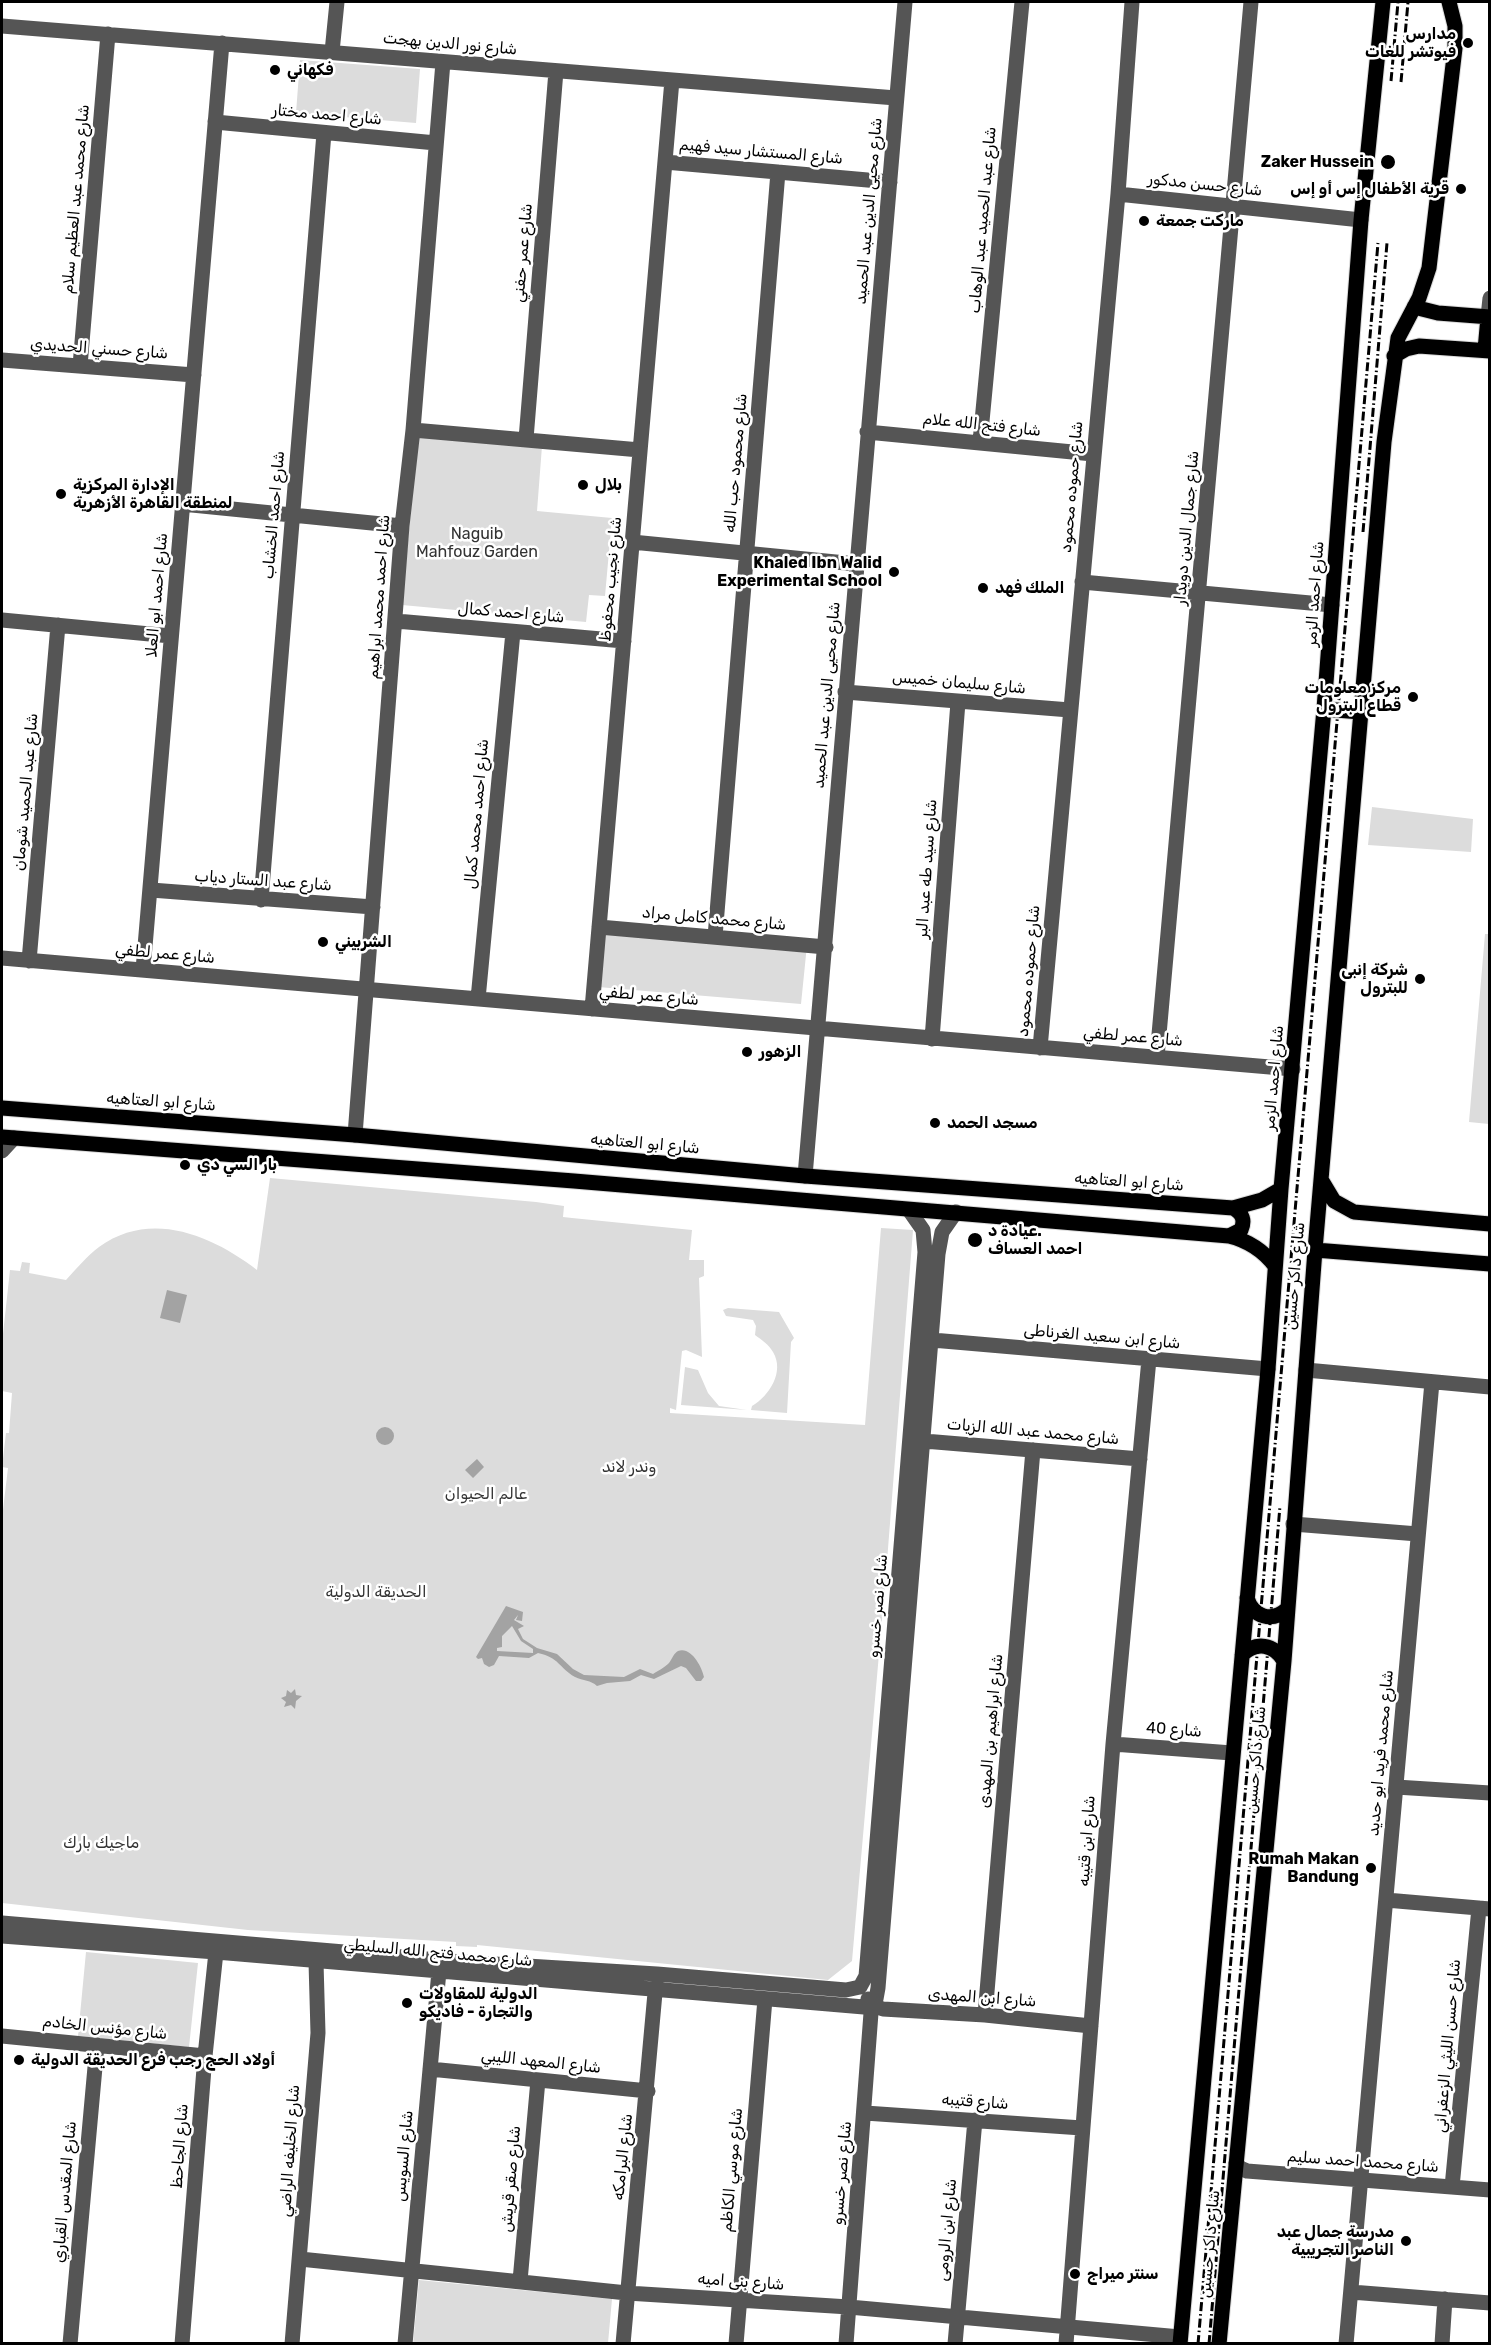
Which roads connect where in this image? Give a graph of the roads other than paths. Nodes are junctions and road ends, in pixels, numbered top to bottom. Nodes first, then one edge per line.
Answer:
1 (337, 2) edge
2 (905, 2) edge
3 (1022, 2) edge
4 (1132, 2) edge
5 (1251, 2) edge
6 (1383, 2) edge
7 (1449, 2) edge
8 (2, 26) edge
9 (108, 34) junction
10 (222, 43) junction
11 (332, 52) junction
12 (443, 62) junction
13 (556, 70) junction
14 (672, 80) junction
15 (896, 98) junction
16 (215, 122) junction
17 (324, 133) junction
18 (436, 142) junction
19 (665, 162) junction
20 (778, 172) junction
21 (890, 182) junction
22 (1118, 194) junction
23 (1233, 206) junction
24 (1361, 220) junction
25 (1490, 298) edge
26 (1414, 307) junction
27 (1489, 317) edge
28 (1487, 351) edge
29 (1394, 356) junction
30 (2, 360) edge
31 (80, 366) junction
32 (194, 375) junction
33 (412, 430) junction
34 (867, 432) junction
35 (526, 439) junction
36 (980, 442) junction
37 (640, 450) junction
38 (1093, 454) junction
39 (182, 504) junction
40 (292, 516) junction
41 (402, 525) junction
42 (632, 542) junction
43 (747, 552) junction
44 (856, 564) junction
45 (1082, 582) junction
46 (1199, 592) junction
47 (1332, 605) junction
48 (2, 620) edge
49 (396, 621) junction
50 (58, 626) junction
51 (513, 632) junction
52 (171, 636) junction
53 (624, 641) junction
54 (845, 692) junction
55 (958, 702) junction
56 (1324, 709) junction
57 (1070, 710) junction
58 (1360, 712) junction
59 (151, 890) junction
60 (261, 900) junction
61 (373, 907) junction
62 (599, 927) junction
63 (715, 937) junction
64 (826, 947) junction
65 (2, 958) edge
66 (29, 961) junction
67 (143, 970) junction
68 (366, 990) junction
69 (478, 999) junction
70 (592, 1009) junction
71 (818, 1029) junction
72 (932, 1039) junction
73 (1040, 1048) junction
74 (1157, 1057) junction
75 (1293, 1069) junction
76 (2, 1108) edge
77 (355, 1135) junction
78 (8, 1138) edge
79 (2, 1151) edge
80 (805, 1176) junction
81 (1322, 1180) junction
82 (1281, 1189) junction
83 (1233, 1208) junction
84 (909, 1210) junction
85 (956, 1212) junction
86 (1490, 1224) edge
87 (1229, 1236) junction
88 (1315, 1250) junction
89 (931, 1253) junction
90 (1490, 1264) edge
91 (1275, 1266) junction
92 (932, 1340) junction
93 (1149, 1359) junction
94 (1268, 1369) junction
95 (1306, 1370) junction
96 (1432, 1382) junction
97 (1490, 1387) edge
98 (924, 1441) junction
99 (1033, 1450) junction
100 (1140, 1459) junction
101 (1293, 1524) junction
102 (1418, 1534) junction
103 (1247, 1598) junction
104 (1287, 1609) junction
105 (1242, 1654) junction
106 (1284, 1661) junction
107 (1113, 1744) junction
108 (1232, 1753) junction
109 (1396, 1786) junction
110 (1490, 1793) edge
111 (1386, 1900) junction
112 (1484, 1909) edge
113 (2, 1923) edge
114 (2, 1936) edge
115 (216, 1952) junction
116 (316, 1962) junction
117 (439, 1971) junction
118 (657, 1974) junction
119 (868, 1981) junction
120 (656, 1990) junction
121 (765, 1999) junction
122 (875, 2012) junction
123 (985, 2015) junction
124 (1091, 2026) junction
125 (2, 2036) edge
126 (97, 2044) junction
127 (205, 2056) junction
128 (430, 2069) junction
129 (538, 2080) junction
130 (648, 2091) junction
131 (865, 2113) junction
132 (975, 2120) junction
133 (1082, 2128) junction
134 (1236, 2163) junction
135 (1361, 2179) junction
136 (1452, 2187) junction
137 (1490, 2190) edge
138 (300, 2259) junction
139 (411, 2270) junction
140 (520, 2281) junction
141 (1351, 2292) junction
142 (627, 2293) junction
143 (739, 2299) junction
144 (1445, 2299) junction
145 (1490, 2303) edge
146 (849, 2307) junction
147 (957, 2317) junction
148 (1068, 2326) junction
149 (1180, 2340) edge
150 (70, 2343) edge
151 (182, 2343) edge
152 (292, 2343) edge
153 (405, 2343) edge
154 (623, 2343) edge
155 (736, 2343) edge
156 (846, 2343) edge
157 (955, 2343) edge
158 (1066, 2343) edge
159 (1219, 2343) edge
160 (1347, 2343) edge
161 (1442, 2343) edge

1 - 11 street
2 - 15 street, شارع محيى الدين عبد الحميد
3 - 36 street, شارع عبد الحميد عبد الوهاب
4 - 22 street, شارع حموده محمود
5 - 23 street, شارع جمال الدين دويدار
6 - 24 main road, شارع احمد الزمر
7 - 26 main road
8 - 9 street, شارع نور الدين بهجت
9 - 10 street, شارع نور الدين بهجت
9 - 31 street, شارع محمد عبد العظيم سلام
10 - 11 street, شارع نور الدين بهجت
10 - 16 street, شارع احمد ابو العلا
11 - 12 street, شارع نور الدين بهجت
12 - 13 street, شارع نور الدين بهجت
12 - 18 street, شارع احمد محمد ابراهيم
13 - 14 street, شارع نور الدين بهجت
13 - 35 street, شارع عمر حفني
14 - 15 street, شارع نور الدين بهجت
14 - 19 street, شارع نجيب محفوظ
15 - 21 street, شارع محيى الدين عبد الحميد
16 - 17 street, شارع احمد مختار
16 - 32 street, شارع احمد ابو العلا
17 - 18 street, شارع احمد مختار
17 - 40 street, شارع احمد الخشاب
18 - 33 street, شارع احمد محمد ابراهيم
19 - 20 street, شارع المستشار سيد فهيم
19 - 37 street, شارع نجيب محفوظ
20 - 21 street, شارع المستشار سيد فهيم
20 - 43 street, شارع محمود حب الله
21 - 34 street, شارع محيى الدين عبد الحميد
22 - 23 street, شارع حسن مدكور
22 - 38 street, شارع حموده محمود
23 - 24 street, شارع حسن مدكور
23 - 46 street, شارع جمال الدين دويدار
24 - 47 main road, شارع احمد الزمر
25 - 27 street
26 - 27 main road
26 - 29 main road
27 - 28 main road
28 - 29 main road
29 - 58 main road
30 - 31 street, شارع حسني الحديدي
31 - 32 street, شارع حسني الحديدي
32 - 39 street, شارع احمد ابو العلا
33 - 35 street
33 - 41 street, شارع احمد محمد ابراهيم
34 - 36 street, شارع فتح الله علام
34 - 44 street, شارع محيى الدين عبد الحميد
35 - 37 street
36 - 38 street, شارع فتح الله علام
37 - 42 street, شارع نجيب محفوظ
38 - 45 street, شارع حموده محمود
39 - 40 street
39 - 52 street, شارع احمد ابو العلا
40 - 41 street
40 - 60 street, شارع احمد الخشاب
41 - 49 street, شارع احمد محمد ابراهيم
42 - 43 street
42 - 53 street, شارع نجيب محفوظ
43 - 44 street
43 - 63 street, شارع محمود حب الله
44 - 54 street, شارع محيى الدين عبد الحميد
45 - 46 street
45 - 57 street, شارع حموده محمود
46 - 47 street
46 - 74 street, شارع جمال الدين دويدار
47 - 56 main road, شارع احمد الزمر
48 - 50 street
49 - 51 street, شارع احمد كمال
49 - 61 street, شارع احمد محمد ابراهيم
50 - 52 street
50 - 66 street, شارع عبد الحميد شومان
51 - 53 street, شارع احمد كمال
51 - 69 street, شارع احمد محمد كمال
52 - 59 street, شارع احمد ابو العلا
53 - 62 street, شارع نجيب محفوظ
54 - 55 street, شارع سليمان خميس
54 - 64 street, شارع محيى الدين عبد الحميد
55 - 57 street, شارع سليمان خميس
55 - 72 street, شارع سيد طه عبد البر
56 - 58 main road
56 - 75 main road, شارع احمد الزمر
57 - 73 street, شارع حموده محمود
58 - 81 main road
59 - 60 street, شارع عبد الستار دياب
59 - 67 street, شارع احمد ابو العلا
60 - 61 street, شارع عبد الستار دياب
61 - 68 street, شارع احمد محمد ابراهيم
62 - 63 street, شارع محمد كامل مراد
62 - 70 street, شارع نجيب محفوظ
63 - 64 street, شارع محمد كامل مراد
64 - 71 street, شارع محيى الدين عبد الحميد
65 - 66 street, شارع عمر لطفي
66 - 67 street, شارع عمر لطفي
67 - 68 street, شارع عمر لطفي
68 - 69 street, شارع عمر لطفي
68 - 77 street, شارع احمد محمد ابراهيم
69 - 70 street, شارع عمر لطفي
70 - 71 street, شارع عمر لطفي
71 - 72 street, شارع عمر لطفي
71 - 80 street, شارع محيى الدين عبد الحميد
72 - 73 street, شارع عمر لطفي
73 - 74 street, شارع عمر لطفي
74 - 75 street, شارع عمر لطفي
75 - 82 main road, شارع احمد الزمر
76 - 77 main road, شارع ابو العتاهيه
77 - 80 main road, شارع ابو العتاهيه
78 - 79 street
78 - 84 main road
80 - 83 main road, شارع ابو العتاهيه
81 - 86 main road
81 - 88 main road, شارع ذاكر حسين
82 - 83 main road, شارع ابو العتاهيه
82 - 91 main road, شارع ذاكر حسين
83 - 87 main road
84 - 85 main road
84 - 89 street, شارع نصر خسرو
85 - 87 main road
85 - 89 street, شارع نصر خسرو
87 - 91 main road
88 - 90 main road
88 - 95 main road, شارع ذاكر حسين
89 - 92 street, شارع نصر خسرو
89 - 119 street, شارع نصر خسرو
91 - 94 main road, شارع ذاكر حسين
92 - 93 street, شارع ابن سعيد الغرناطى
92 - 98 street, شارع نصر خسرو
93 - 94 street, شارع ابن سعيد الغرناطى
93 - 100 street, شارع ابن قتيبه
94 - 103 main road, شارع ذاكر حسين
95 - 96 street
95 - 101 main road, شارع ذاكر حسين
96 - 97 street
96 - 102 street, شارع محمد فريد ابو حديد
98 - 99 street, شارع محمد عبد الله الزيات
98 - 119 street, شارع نصر خسرو
99 - 100 street, شارع محمد عبد الله الزيات
99 - 123 street, شارع ابراهيم بن المهدى
100 - 107 street, شارع ابن قتيبه
101 - 102 street
101 - 104 main road, شارع ذاكر حسين
102 - 109 street, شارع محمد فريد ابو حديد
103 - 104 main road
103 - 105 main road, شارع ذاكر حسين
104 - 106 main road, شارع ذاكر حسين
105 - 106 main road
105 - 108 main road, شارع ذاكر حسين
106 - 134 main road, شارع ذاكر حسين
107 - 108 street, شارع 40
107 - 124 street, شارع ابن قتيبه
108 - 149 main road, شارع ذاكر حسين
109 - 110 street
109 - 111 street, شارع محمد فريد ابو حديد
111 - 112 street
111 - 135 street, شارع محمد فريد ابو حديد
112 - 136 street, شارع حسن الليثي الزعفراني
113 - 118 street, شارع محمد فتح الله السليطي
114 - 115 street, شارع محمد فتح الله السليطي
115 - 116 street, شارع محمد فتح الله السليطي
115 - 127 street, شارع الجاحظ
116 - 117 street, شارع محمد فتح الله السليطي
116 - 138 street, شارع الخليفه الراضي
117 - 120 street, شارع محمد فتح الله السليطي
117 - 128 street, شارع السويس
118 - 119 street, شارع محمد فتح الله السليطي
118 - 120 street, شارع البرامكه
119 - 122 street
120 - 121 street, شارع محمد فتح الله السليطي
120 - 130 street, شارع البرامكه
121 - 122 street, شارع محمد فتح الله السليطي
121 - 143 street, شارع موسي الكاظم
122 - 123 street, شارع ابن المهدى
122 - 131 street, شارع نصر خسرو
123 - 124 street, شارع ابن المهدى
124 - 133 street, شارع ابن قتيبه
125 - 126 street, شارع مؤنس الخادم
126 - 127 street, شارع مؤنس الخادم
126 - 150 street, شارع المقدس القباري
127 - 151 street, شارع الجاحظ
128 - 129 street, شارع المعهد الليبي
128 - 139 street, شارع السويس
129 - 130 street, شارع المعهد الليبي
129 - 140 street, شارع صقر قريش
130 - 142 street, شارع البرامكه
131 - 132 street, شارع قتيبه
131 - 146 street, شارع نصر خسرو
132 - 133 street, شارع قتيبه
132 - 147 street, شارع ابن الرومى
133 - 148 street, شارع ابن قتيبه
134 - 135 street, شارع محمد احمد سليم
134 - 159 main road, شارع ذاكر حسين
135 - 136 street, شارع محمد احمد سليم
135 - 141 street, شارع محمد فريد ابو حديد
136 - 137 street, شارع محمد احمد سليم
138 - 139 street, شارع بنى اميه
138 - 152 street, شارع الخليفه الراضي
139 - 140 street, شارع بنى اميه
139 - 153 street, شارع السويس
140 - 142 street, شارع بنى اميه
141 - 144 street
141 - 160 street, شارع محمد فريد ابو حديد
142 - 143 street, شارع بنى اميه
142 - 154 street, شارع البرامكه
143 - 146 street, شارع بنى اميه
143 - 155 street, شارع موسي الكاظم
144 - 145 street
144 - 161 street
146 - 147 street, شارع بنى اميه
146 - 156 street, شارع نصر خسرو
147 - 148 street, شارع بنى اميه
147 - 157 street, شارع ابن الرومى
148 - 149 street, شارع بنى اميه
148 - 158 street, شارع ابن قتيبه

